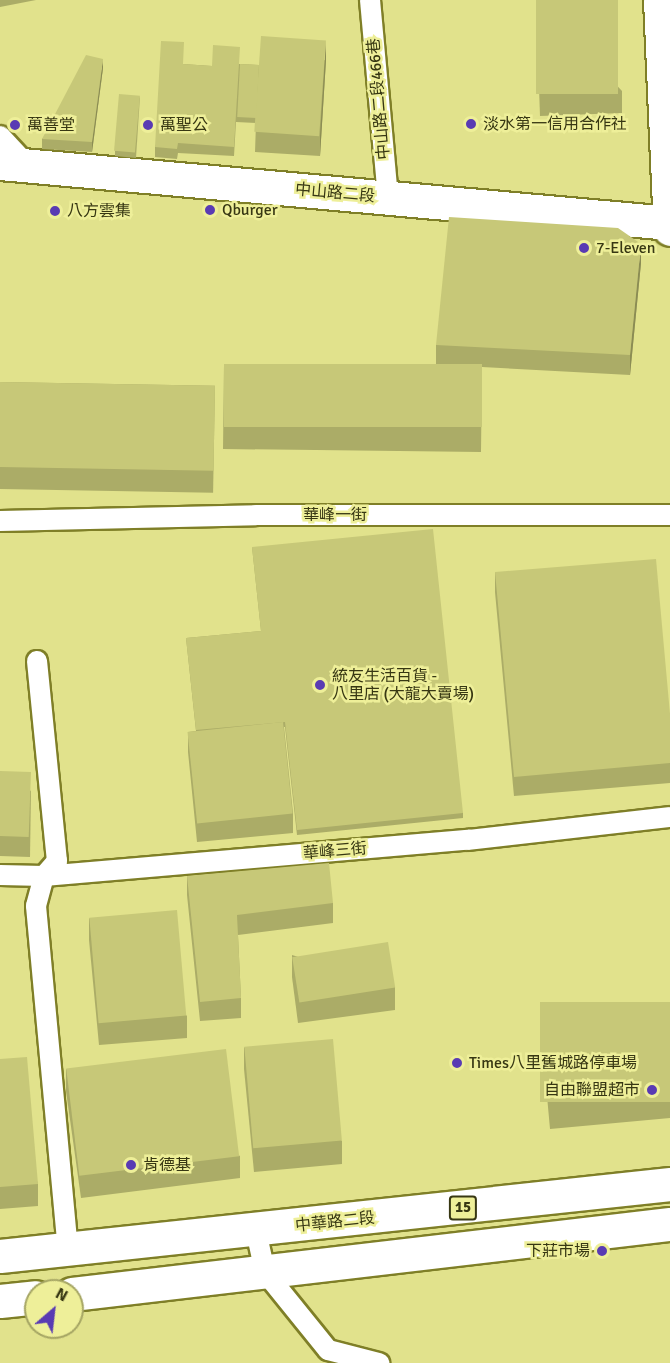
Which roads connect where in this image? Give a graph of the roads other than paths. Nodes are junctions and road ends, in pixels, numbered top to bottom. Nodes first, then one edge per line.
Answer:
1 (370, 0) edge
2 (660, 0) edge
3 (0, 136) edge
4 (14, 165) edge
5 (388, 198) junction
6 (670, 223) edge
7 (670, 229) edge
8 (670, 515) edge
9 (0, 521) edge
10 (38, 661) dead end
11 (670, 817) edge
12 (0, 875) edge
13 (44, 876) junction
14 (670, 1184) edge
15 (670, 1224) edge
16 (256, 1231) junction
17 (68, 1250) junction
18 (0, 1256) edge
19 (266, 1272) junction
20 (84, 1293) edge
21 (24, 1299) edge
22 (0, 1301) edge
23 (379, 1363) edge

1 - 5 lane, 中山路二段466巷
2 - 6 main road
3 - 4 lane
4 - 5 main road, 中山路二段
5 - 6 main road, 中山路二段
6 - 7 main road
8 - 9 lane, 華峰一街
10 - 13 lane
11 - 13 lane, 華峰三街
12 - 13 lane, 華峰三街
13 - 17 lane
14 - 16 main road, 中華路二段 / 15
15 - 19 main road
16 - 17 main road, 中華路二段 / 15
16 - 19 lane
17 - 18 main road, 中華路二段 / 15
19 - 20 main road
19 - 23 lane
21 - 22 main road

